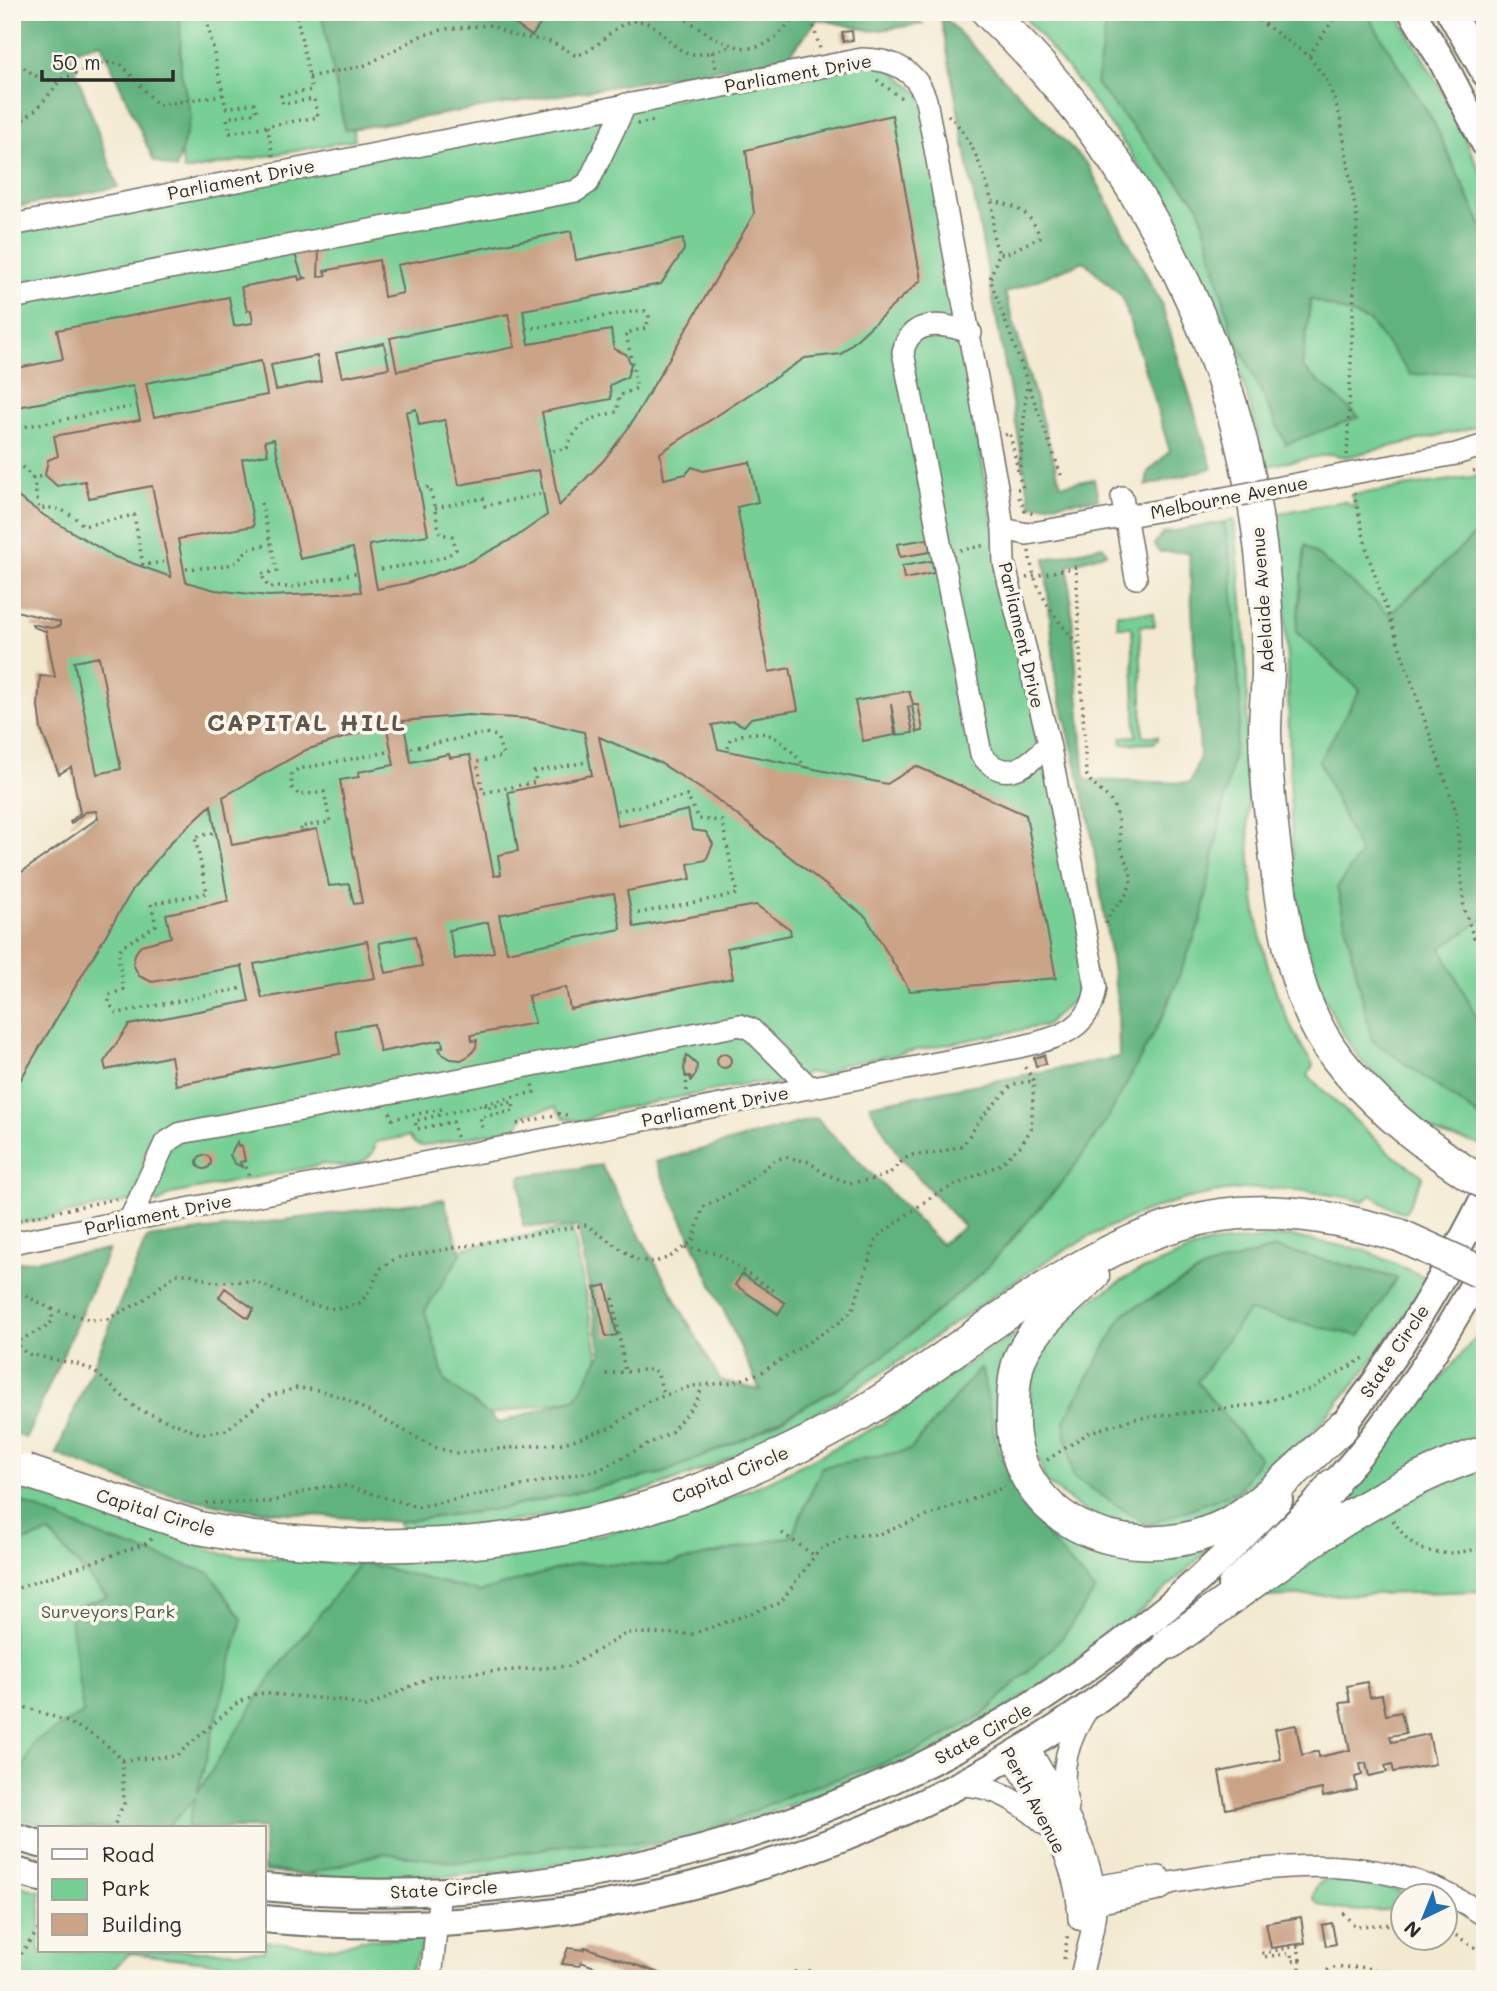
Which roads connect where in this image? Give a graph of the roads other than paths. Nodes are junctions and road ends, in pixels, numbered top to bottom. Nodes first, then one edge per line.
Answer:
1 (988, 12) edge
2 (1007, 12) edge
3 (1412, 12) edge
4 (1450, 12) edge
5 (1485, 73) edge
6 (626, 104) junction
7 (1090, 125) junction
8 (1485, 144) edge
9 (12, 225) edge
10 (12, 298) edge
11 (971, 334) junction
12 (1485, 445) edge
13 (1456, 454) junction
14 (1485, 454) edge
15 (1125, 506) junction
16 (996, 537) junction
17 (1136, 578) dead end
18 (1049, 743) junction
19 (810, 1088) junction
20 (1485, 1183) edge
21 (1485, 1196) edge
22 (131, 1219) junction
23 (12, 1243) edge
24 (1125, 1245) junction
25 (1485, 1264) edge
26 (1485, 1274) edge
27 (1342, 1427) junction
28 (1485, 1452) edge
29 (19, 1468) edge
30 (1333, 1485) junction
31 (1287, 1559) junction
32 (1168, 1643) junction
33 (1094, 1699) junction
34 (1004, 1722) junction
35 (1019, 1750) junction
36 (956, 1785) junction
37 (1065, 1832) junction
38 (12, 1836) edge
39 (38, 1843) edge
40 (12, 1870) edge
41 (38, 1877) edge
42 (266, 1887) edge
43 (440, 1891) junction
44 (1086, 1897) junction
45 (1485, 1916) edge
46 (266, 1919) edge
47 (436, 1923) junction
48 (431, 1979) edge
49 (1081, 1979) edge

1 - 7 highway, Adelaide Avenue
2 - 7 highway
3 - 8 main road
4 - 5 main road
6 - 9 street, Parliament Drive
6 - 10 street
6 - 11 street, Parliament Drive
7 - 20 highway, Adelaide Avenue, bridge
11 - 16 street, Parliament Drive
11 - 18 street
12 - 13 street, Melbourne Avenue
13 - 14 street, Melbourne Avenue
13 - 15 street, Melbourne Avenue, bridge
15 - 16 street, Melbourne Avenue
15 - 17 street
16 - 18 street, Parliament Drive
18 - 19 street, Parliament Drive
19 - 22 street, Parliament Drive
19 - 22 street
21 - 27 main road, State Circle
22 - 23 street, Parliament Drive
24 - 26 highway, Capital Circle, bridge
24 - 27 highway
24 - 29 highway, Capital Circle, bridge
25 - 30 main road, State Circle
27 - 34 main road, State Circle
28 - 31 highway
30 - 31 highway
30 - 32 main road, State Circle
31 - 32 highway
32 - 33 main road, State Circle
33 - 35 main road, State Circle
33 - 37 street
34 - 35 main road, Perth Avenue
34 - 43 main road, State Circle
35 - 36 main road, State Circle
35 - 37 street, Perth Avenue
36 - 37 street
36 - 47 main road, State Circle
37 - 44 street, Perth Avenue
38 - 39 main road
40 - 41 main road
42 - 43 main road, State Circle
43 - 47 street
44 - 45 street
44 - 49 street, Perth Avenue
46 - 47 main road, State Circle
47 - 48 street

